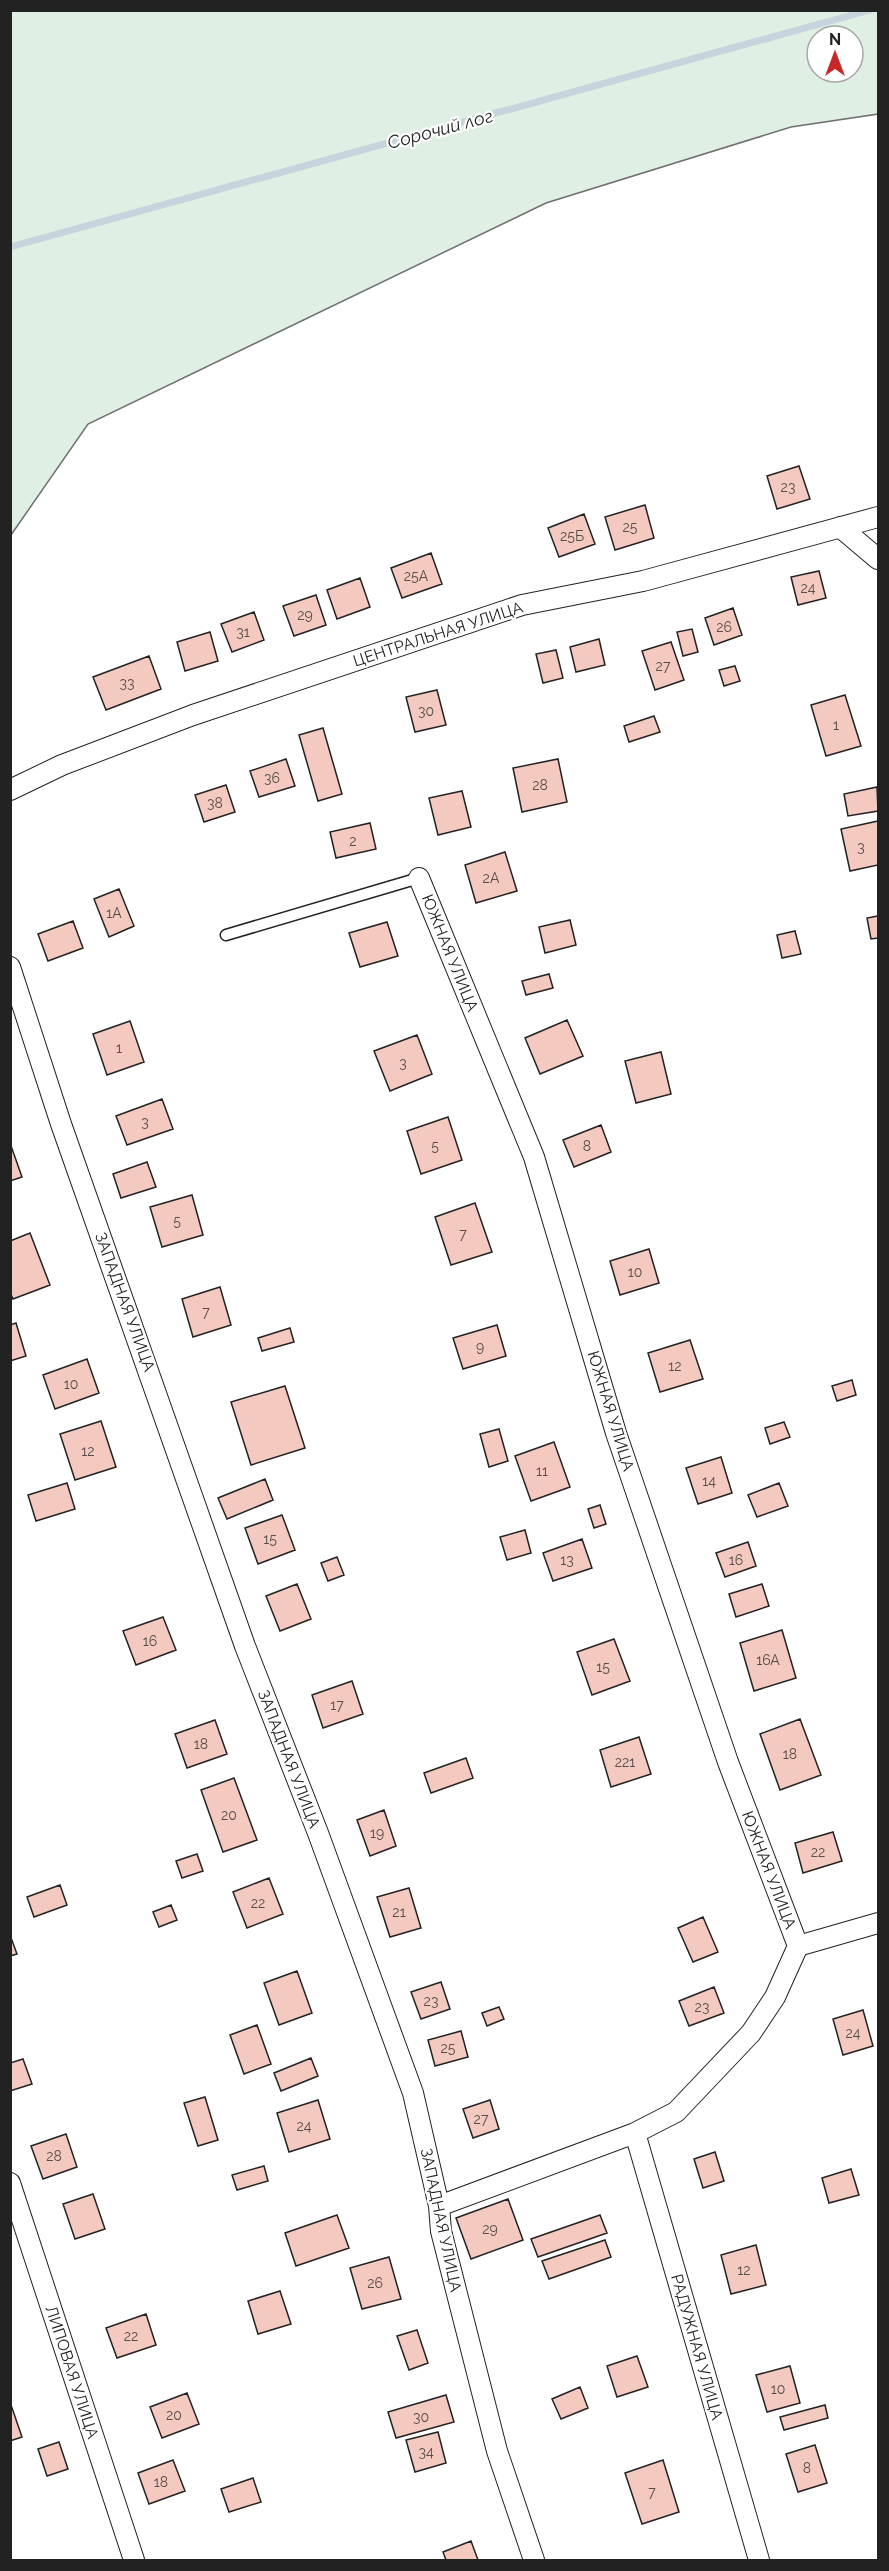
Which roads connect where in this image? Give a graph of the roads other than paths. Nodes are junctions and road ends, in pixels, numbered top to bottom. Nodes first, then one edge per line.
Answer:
1 (879, 517) edge
2 (840, 527) junction
3 (879, 559) edge
4 (10, 790) edge
5 (419, 878) joint
6 (226, 936) dead end
7 (10, 967) edge
8 (879, 1923) edge
9 (798, 1946) junction
10 (635, 2133) junction
11 (10, 2183) edge
12 (439, 2206) junction
13 (134, 2560) edge
14 (534, 2560) edge
15 (759, 2560) edge

1 - 2 street, ЦЕНТРАЛЬНАЯ УЛИЦА
2 - 3 street
2 - 4 street, ЦЕНТРАЛЬНАЯ УЛИЦА
5 - 6 lane
5 - 9 street, ЮЖНАЯ УЛИЦА
7 - 12 street, ЗАПАДНАЯ УЛИЦА
8 - 9 street
9 - 10 street
10 - 12 street
10 - 15 street, РАДУЖНАЯ УЛИЦА
11 - 13 street, ЛИПОВАЯ УЛИЦА
12 - 14 street, ЗАПАДНАЯ УЛИЦА

